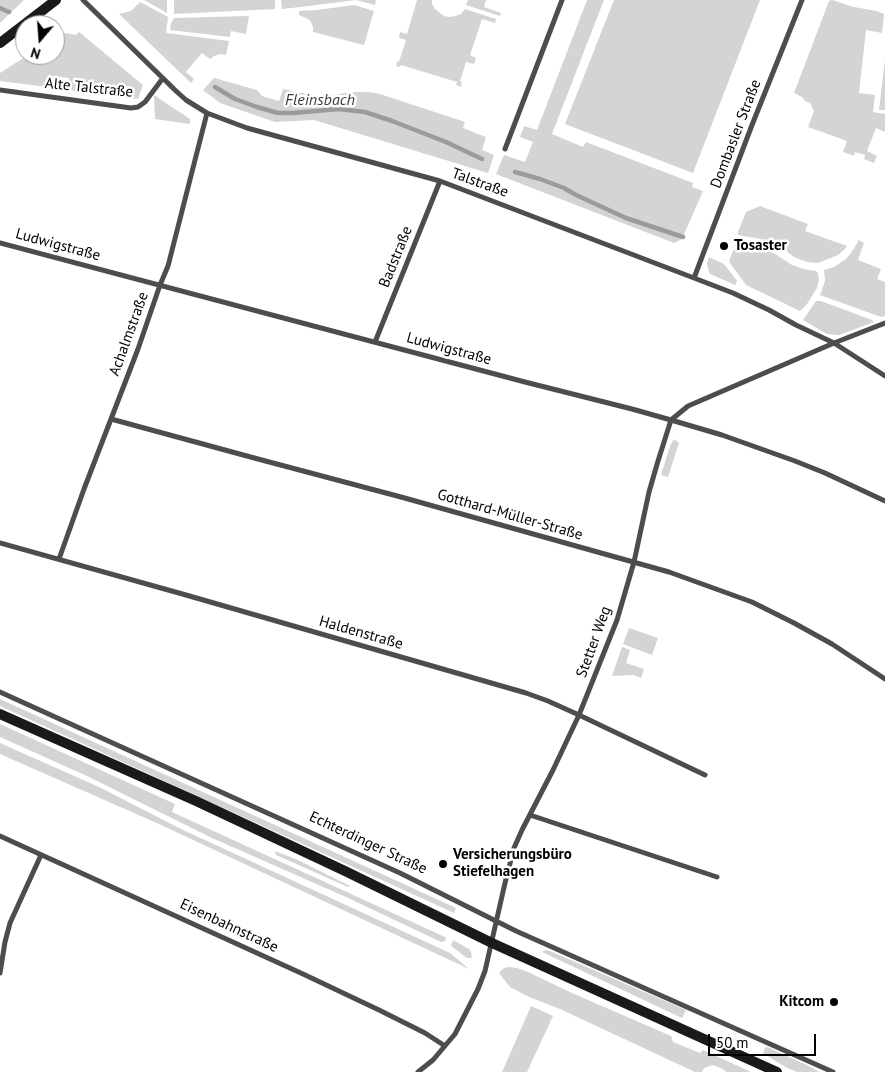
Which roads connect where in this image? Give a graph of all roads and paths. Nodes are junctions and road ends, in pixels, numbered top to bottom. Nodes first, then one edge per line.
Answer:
1 (56, 0) edge
2 (83, 0) edge
3 (562, 0) edge
4 (802, 0) edge
5 (0, 43) edge
6 (163, 78) junction
7 (0, 90) edge
8 (207, 113) junction
9 (506, 149) dead end
10 (440, 181) junction
11 (0, 243) edge
12 (694, 278) junction
13 (160, 285) junction
14 (885, 323) edge
15 (375, 342) junction
16 (834, 343) junction
17 (885, 376) edge
18 (111, 419) junction
19 (671, 420) junction
20 (885, 501) edge
21 (0, 543) edge
22 (59, 559) junction
23 (634, 562) junction
24 (885, 679) edge
25 (0, 692) edge
26 (0, 714) edge
27 (579, 715) junction
28 (705, 775) dead end
29 (530, 815) junction
30 (0, 836) edge
31 (41, 855) junction
32 (717, 877) dead end
33 (496, 921) junction
34 (492, 943) junction
35 (0, 973) edge
36 (445, 1046) junction
37 (418, 1072) edge
38 (777, 1072) edge
39 (833, 1072) edge

1 - 5 main road
2 - 6 street, Talstraße
3 - 9 street
4 - 12 street, Dombasler Straße
6 - 7 street, Alte Talstraße
6 - 8 street, Talstraße
8 - 10 street, Talstraße
8 - 13 street, Achalmstraße
10 - 12 street, Talstraße
10 - 15 street, Badstraße
11 - 13 street, Ludwigstraße
12 - 16 street, Talstraße
13 - 15 street, Ludwigstraße
13 - 18 street, Achalmstraße
14 - 16 street
15 - 19 street, Ludwigstraße
16 - 17 street, Talstraße
16 - 19 street
18 - 22 street, Achalmstraße
18 - 23 street, Gotthard-Müller-Straße
19 - 20 street, Ludwigstraße
19 - 23 street, Stetter Weg
21 - 22 street, Haldenstraße
22 - 27 street, Haldenstraße
23 - 24 street, Gotthard-Müller-Straße
23 - 27 street, Stetter Weg
25 - 33 street, Echterdinger Straße
26 - 34 main road
27 - 28 street, Haldenstraße
27 - 29 street, Stetter Weg
29 - 32 street
29 - 33 street, Stetter Weg
30 - 31 street, Eisenbahnstraße
31 - 35 street
31 - 36 street, Eisenbahnstraße
33 - 34 street, Stetter Weg
33 - 39 street, Echterdinger Straße
34 - 36 street, Stetter Weg
34 - 38 main road
36 - 37 street, Stetter Weg

